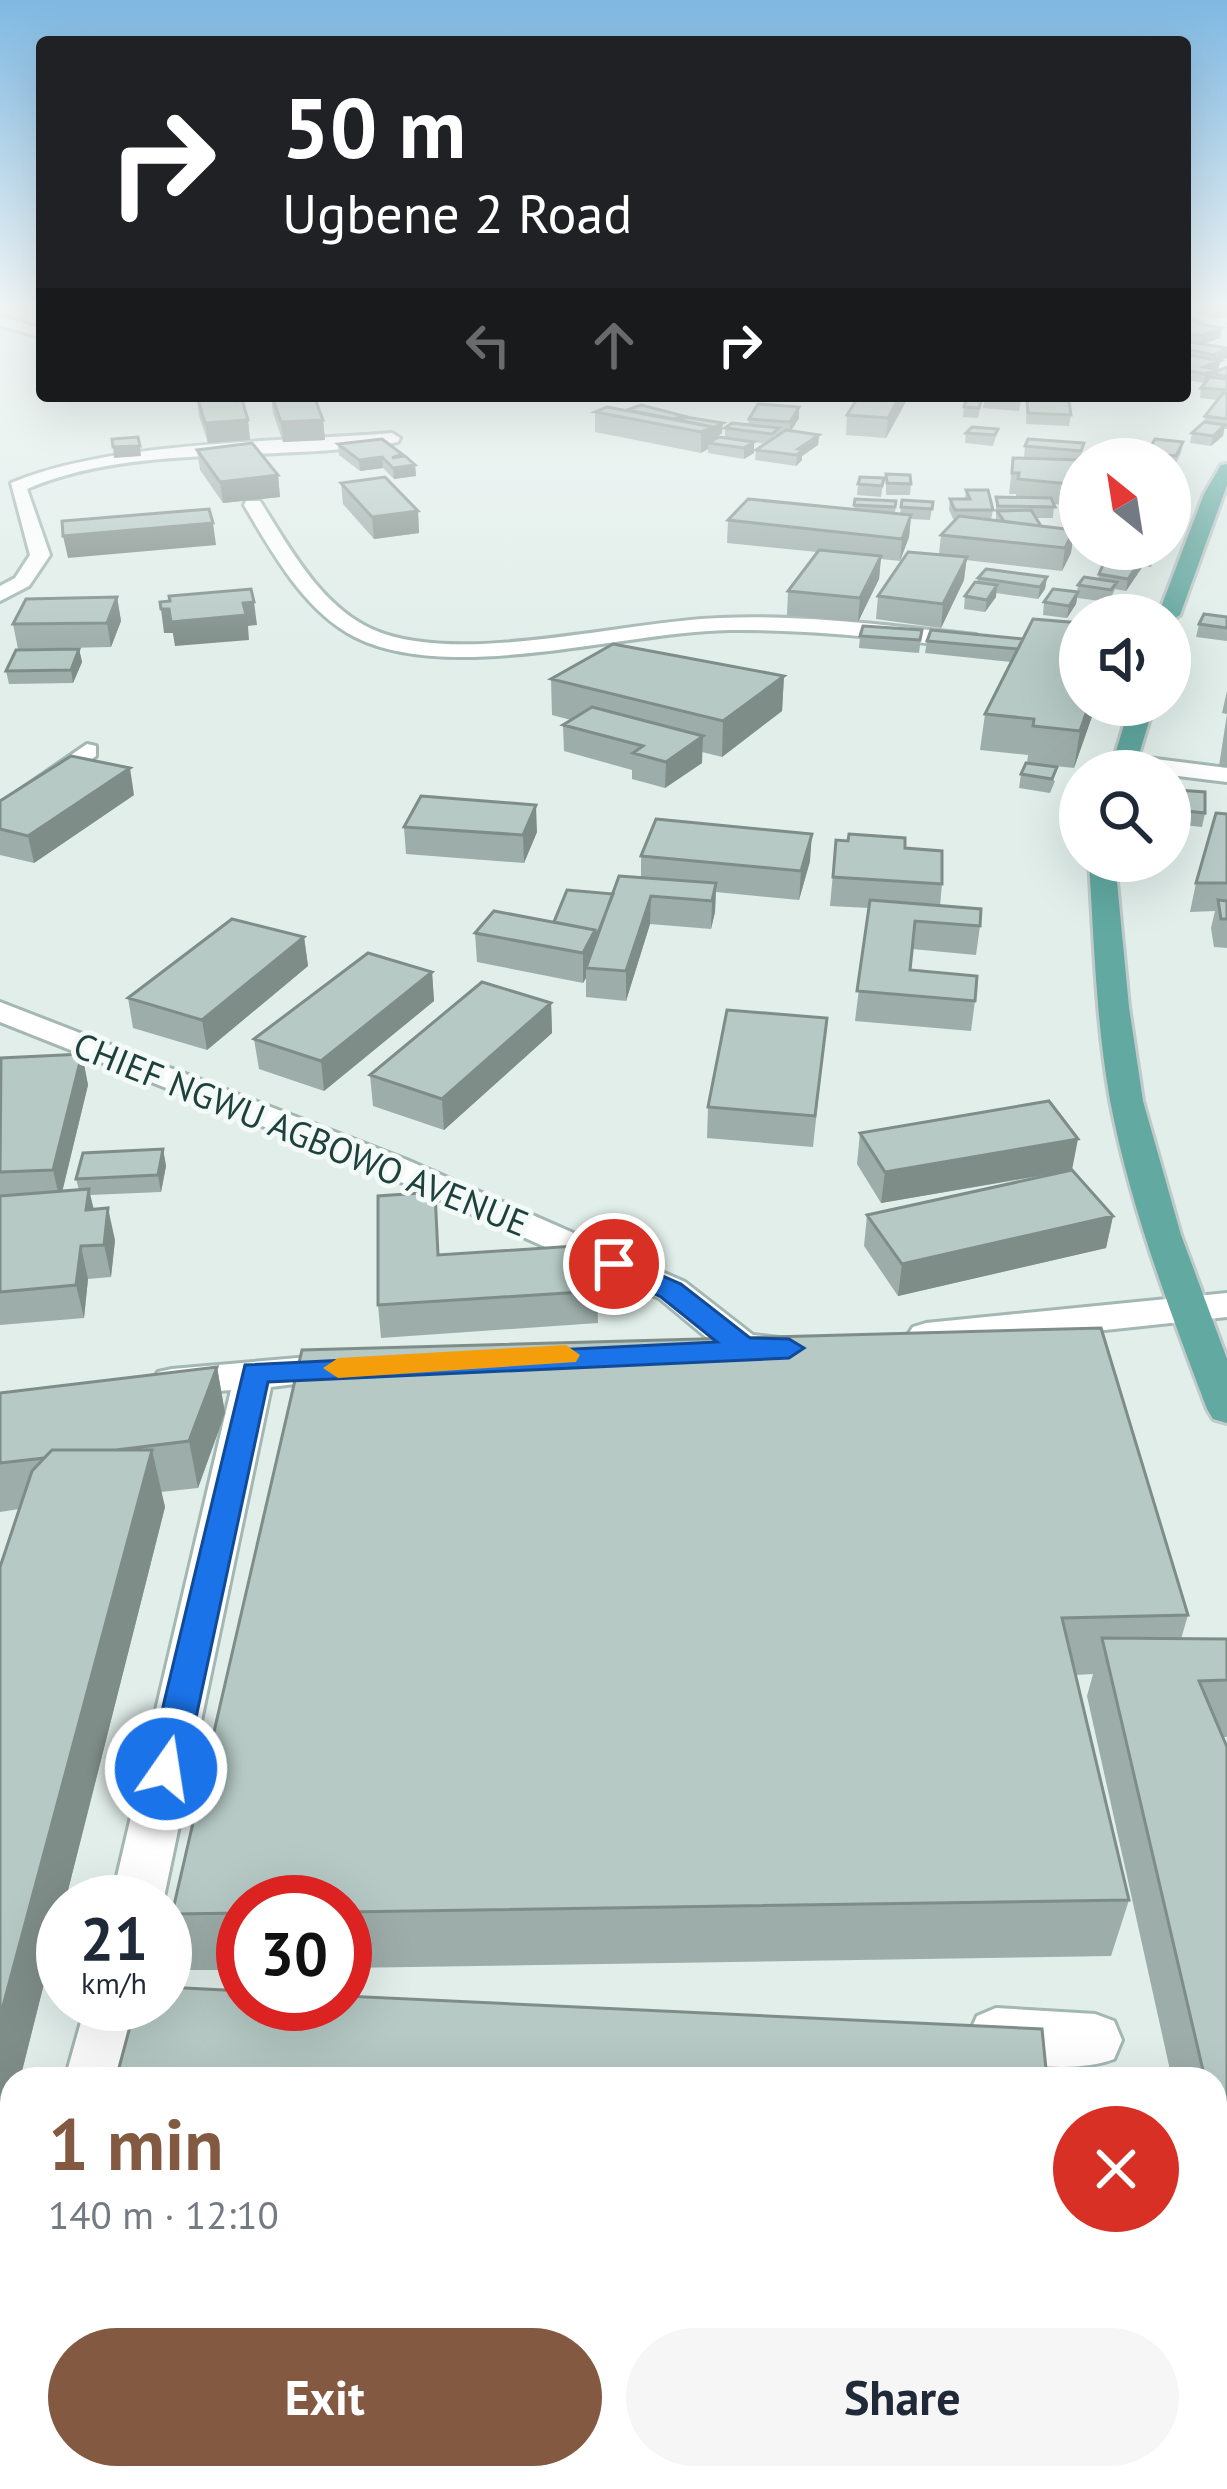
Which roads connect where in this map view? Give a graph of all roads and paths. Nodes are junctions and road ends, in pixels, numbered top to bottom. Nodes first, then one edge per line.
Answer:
1 (392, 438) dead end
2 (1227, 469) edge
3 (253, 505) edge
4 (1177, 594) edge
5 (0, 595) edge
6 (991, 643) edge
7 (87, 751) dead end
8 (1191, 772) edge
9 (1227, 775) edge
10 (0, 816) edge
11 (1104, 882) edge
12 (0, 1011) edge
13 (1227, 1305) edge
14 (1188, 1311) junction
15 (883, 1340) edge
16 (680, 1352) edge
17 (391, 1365) edge
18 (256, 1372) junction
19 (140, 1386) edge
20 (1227, 1409) edge
21 (143, 1875) edge
22 (106, 2031) edge
23 (955, 2032) edge
24 (1095, 2040) dead end
25 (96, 2067) edge

1 - 5 street
2 - 4 main road
3 - 6 street
7 - 10 street
8 - 9 street
11 - 14 main road
12 - 16 street, CHIEF NGWU AGBOWO AVENUE
13 - 14 street
14 - 15 street
14 - 20 main road
17 - 18 street
18 - 19 street
18 - 21 street
22 - 25 street
23 - 24 street

